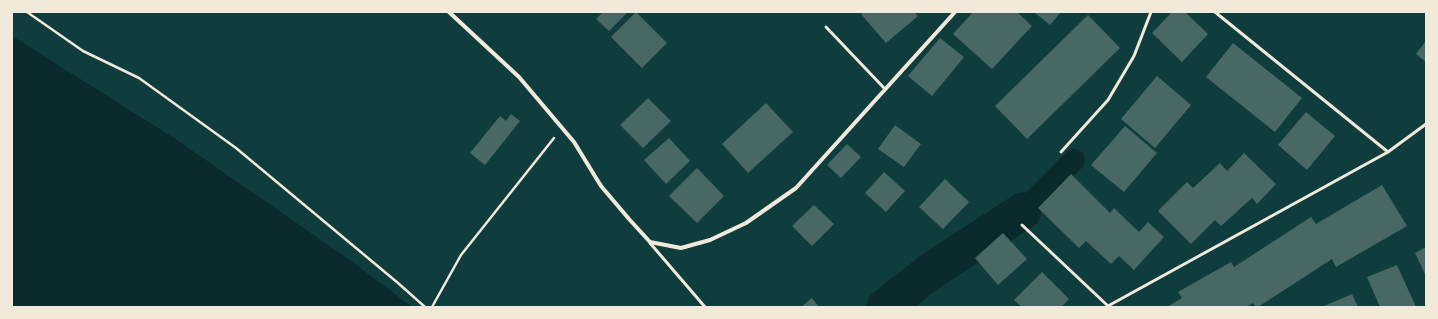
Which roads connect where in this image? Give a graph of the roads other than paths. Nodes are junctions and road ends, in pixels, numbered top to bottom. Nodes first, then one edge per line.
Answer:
1 (449, 12) edge
2 (955, 12) edge
3 (1151, 12) edge
4 (1215, 12) edge
5 (826, 27) dead end
6 (885, 90) junction
7 (1426, 124) edge
8 (1061, 152) dead end
9 (1388, 152) junction
10 (1022, 225) dead end
11 (650, 242) junction
12 (1108, 306) edge
13 (705, 307) edge

1 - 11 street
2 - 6 street
3 - 8 lane
4 - 9 lane
5 - 6 lane
6 - 11 street
7 - 9 lane
9 - 12 lane
10 - 12 lane
11 - 13 lane

